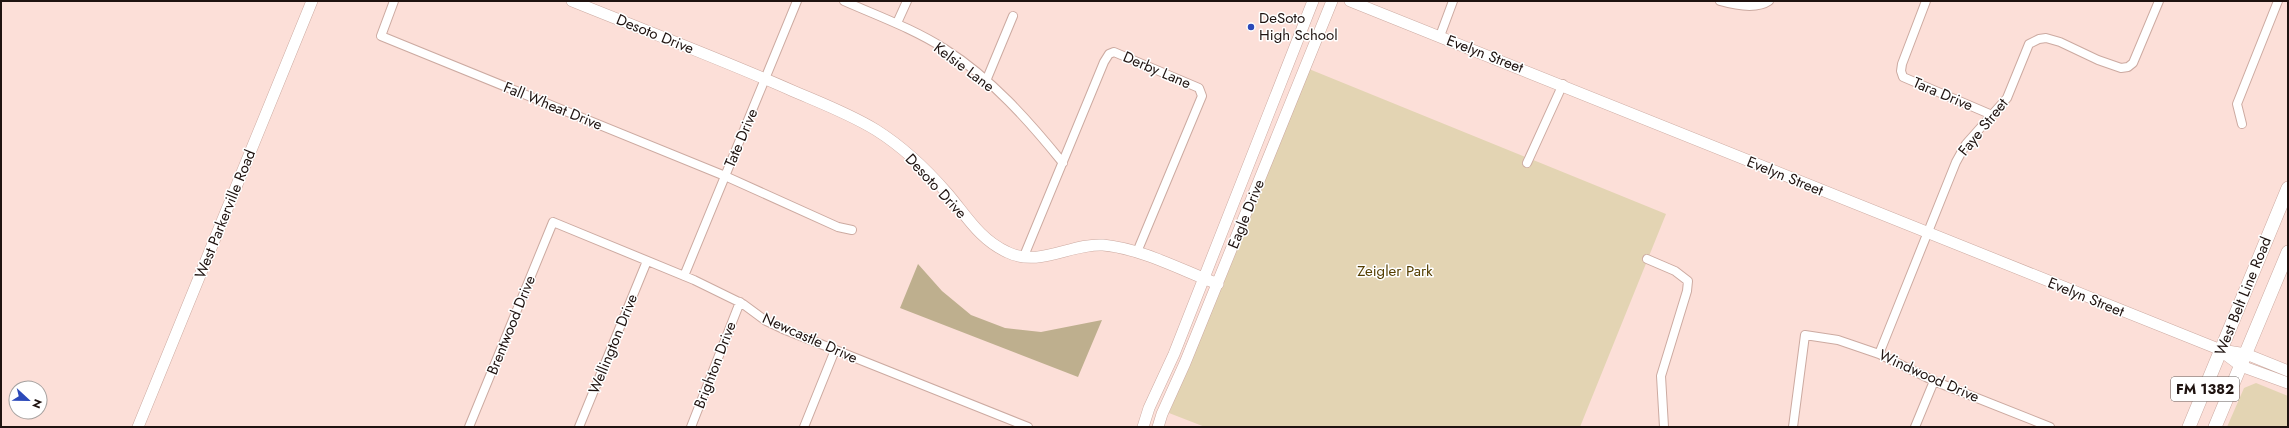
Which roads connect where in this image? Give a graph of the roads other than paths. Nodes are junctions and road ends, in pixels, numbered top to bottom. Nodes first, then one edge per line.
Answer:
1 (312, 1) edge
2 (394, 1) edge
3 (572, 1) edge
4 (797, 1) edge
5 (844, 1) edge
6 (907, 1) edge
7 (1313, 1) edge
8 (1332, 1) edge
9 (1350, 1) edge
10 (1453, 1) edge
11 (1769, 1) edge
12 (1926, 1) edge
13 (2159, 1) edge
14 (2278, 1) edge
15 (1723, 2) edge
16 (1013, 16) dead end
17 (897, 23) junction
18 (1440, 36) junction
19 (1285, 70) junction
20 (1302, 77) junction
21 (766, 79) junction
22 (986, 81) junction
23 (1563, 84) junction
24 (1992, 115) junction
25 (2242, 124) dead end
26 (1063, 163) junction
27 (1527, 163) dead end
28 (1246, 174) junction
29 (725, 176) junction
30 (2288, 188) edge
31 (552, 222) joint
32 (852, 230) dead end
33 (1927, 234) junction
34 (1137, 252) junction
35 (1231, 252) junction
36 (2288, 252) edge
37 (1024, 256) junction
38 (1646, 259) dead end
39 (647, 261) junction
40 (684, 276) junction
41 (1204, 279) junction
42 (1218, 284) junction
43 (740, 302) junction
44 (835, 350) junction
45 (2221, 350) junction
46 (1879, 354) junction
47 (2246, 354) junction
48 (2241, 366) junction
49 (2288, 371) edge
50 (1934, 381) junction
51 (2288, 383) edge
52 (1149, 408) junction
53 (1162, 414) junction
54 (2037, 425) edge
55 (138, 427) edge
56 (469, 427) edge
57 (579, 427) edge
58 (691, 427) edge
59 (804, 427) edge
60 (1028, 427) edge
61 (1143, 427) edge
62 (1158, 427) edge
63 (1664, 427) edge
64 (1793, 427) edge
65 (1916, 427) edge
66 (2050, 427) edge
67 (2189, 427) edge
68 (2215, 427) edge

1 - 55 street, West Parkerville Road
2 - 29 street, Fall Wheat Drive
3 - 21 street, Desoto Drive
4 - 21 street, Tate Drive
5 - 17 street, Kelsie Lane
6 - 17 street
7 - 19 street, Eagle Drive
8 - 20 street, Eagle Drive
9 - 18 street, Evelyn Street
10 - 18 street
11 - 15 street
12 - 24 street, Tara Drive
13 - 24 street, Faye Street
14 - 25 street
16 - 22 street
17 - 22 street, Kelsie Lane
18 - 23 street, Evelyn Street
19 - 20 street
19 - 28 street, Eagle Drive
20 - 35 street, Eagle Drive
21 - 29 street, Tate Drive
21 - 37 street, Desoto Drive
22 - 26 street, Kelsie Lane
23 - 27 street
23 - 33 street, Evelyn Street
24 - 33 street, Faye Street
26 - 34 street, Derby Lane
26 - 37 street, Derby Lane
28 - 35 street
28 - 41 street, Eagle Drive
29 - 32 street, Fall Wheat Drive
29 - 40 street, Tate Drive
30 - 45 main road, West Belt Line Road / FM 1382
31 - 39 street, Newcastle Drive
31 - 56 street, Brentwood Drive
33 - 45 street, Evelyn Street
33 - 46 street, Faye Street
34 - 37 street, Desoto Drive
34 - 41 street, Desoto Drive
35 - 42 street, Eagle Drive
36 - 47 main road, West Belt Line Road / FM 1382
38 - 63 street
39 - 40 street, Newcastle Drive
39 - 57 street, Wellington Drive
40 - 43 street, Newcastle Drive
41 - 42 street, Desoto Drive
41 - 52 street, Eagle Drive
42 - 53 street, Eagle Drive
43 - 44 street, Newcastle Drive
43 - 58 street, Brighton Drive
44 - 59 street
44 - 60 street, Newcastle Drive
45 - 47 street
45 - 48 street
45 - 67 main road, West Belt Line Road / FM 1382
46 - 50 street, Windwood Drive
46 - 64 street, Windwood Drive
47 - 48 main road, West Belt Line Road / FM 1382
47 - 49 street
48 - 51 street
48 - 68 main road, West Belt Line Road / FM 1382
50 - 54 street, Windwood Drive
50 - 65 street
52 - 53 street
52 - 61 street, Eagle Drive
53 - 62 street, Eagle Drive
54 - 66 street, Windwood Drive

